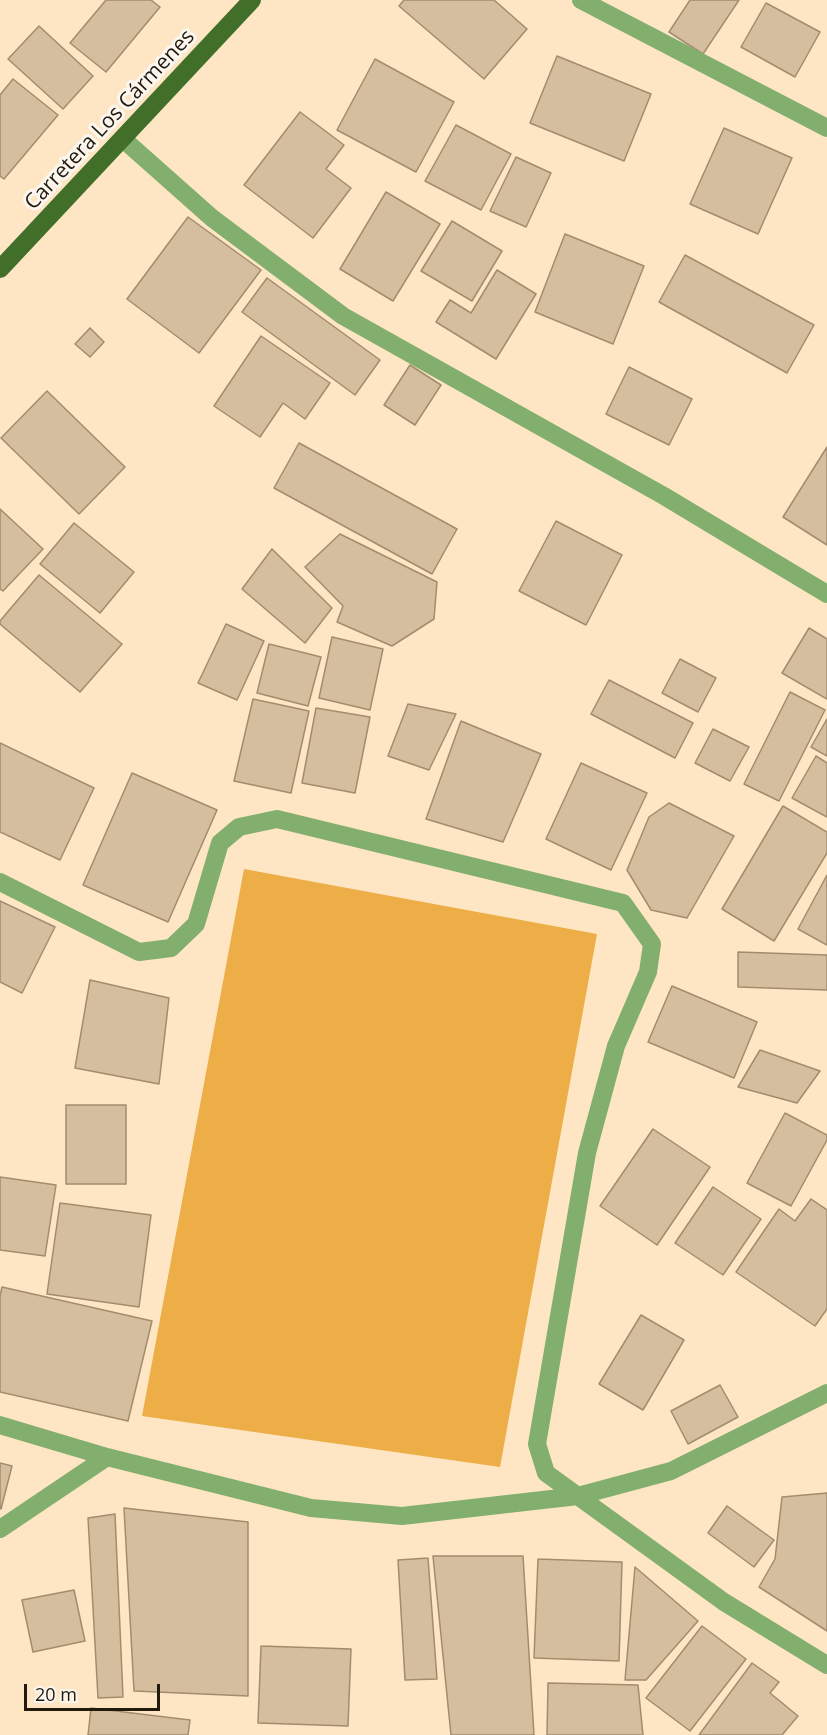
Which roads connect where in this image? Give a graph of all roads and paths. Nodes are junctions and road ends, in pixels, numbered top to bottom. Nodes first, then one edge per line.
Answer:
1 (252, 0) edge
2 (581, 0) edge
3 (827, 128) edge
4 (123, 139) junction
5 (0, 269) edge
6 (827, 594) edge
7 (0, 882) edge
8 (827, 1393) edge
9 (0, 1425) edge
10 (106, 1457) junction
11 (579, 1496) junction
12 (0, 1529) edge
13 (827, 1665) edge

1 - 4 main road, Carretera Los Cármenes
2 - 3 street
4 - 5 main road, Carretera Los Cármenes
4 - 6 street
7 - 11 street
8 - 11 street
9 - 10 street
10 - 11 street
10 - 12 street
11 - 13 street

